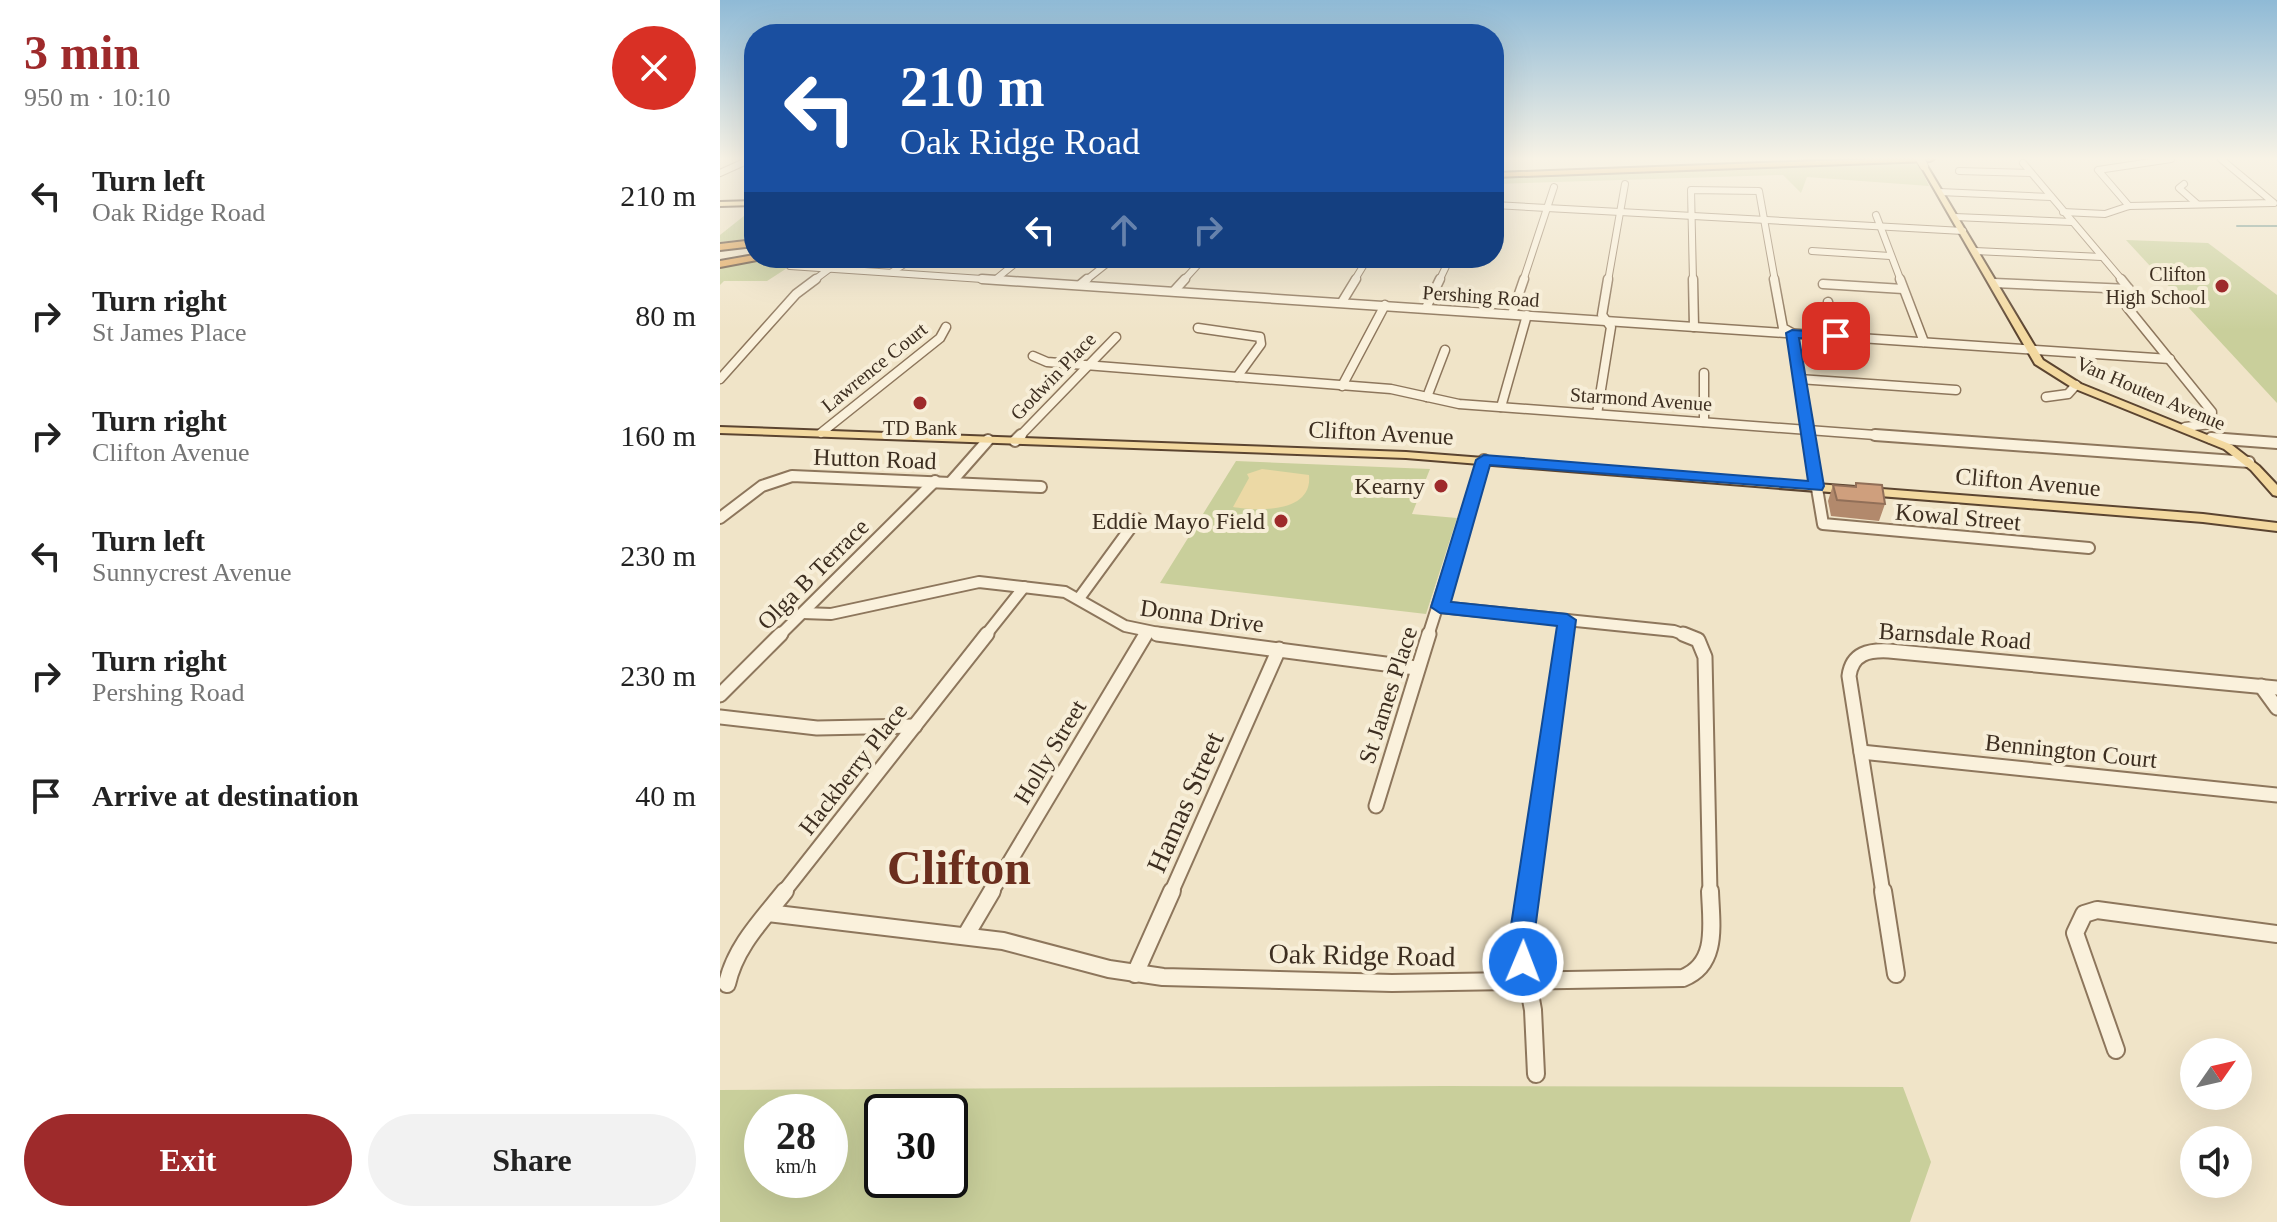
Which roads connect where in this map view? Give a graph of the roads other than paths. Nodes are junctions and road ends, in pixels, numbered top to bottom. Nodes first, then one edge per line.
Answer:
1 (1545, 216) edge
2 (1619, 216) edge
3 (1692, 216) joint
4 (1764, 216) edge
5 (1876, 216) edge
6 (2067, 216) edge
7 (1955, 217) joint
8 (1765, 220) junction
9 (2072, 222) junction
10 (1879, 227) junction
11 (1963, 231) junction
12 (744, 244) edge
13 (720, 247) edge
14 (1812, 251) dead end
15 (1975, 251) junction
16 (1890, 256) junction
17 (2102, 257) junction
18 (744, 260) edge
19 (720, 264) edge
20 (817, 268) edge
21 (898, 268) edge
22 (1010, 268) edge
23 (1101, 268) edge
24 (1195, 268) edge
25 (1362, 268) edge
26 (1445, 268) edge
27 (830, 269) junction
28 (892, 272) junction
29 (996, 279) junction
30 (1994, 283) junction
31 (1081, 284) junction
32 (1823, 284) dead end
33 (1903, 289) junction
34 (2129, 289) junction
35 (1174, 291) junction
36 (1342, 302) junction
37 (1828, 302) dead end
38 (1385, 305) junction
39 (1426, 308) junction
40 (1512, 314) junction
41 (1527, 315) junction
42 (1605, 321) junction
43 (946, 327) dead end
44 (1694, 327) junction
45 (1198, 328) dead end
46 (1792, 333) junction
47 (1836, 336) junction
48 (1116, 337) dead end
49 (1924, 342) junction
50 (2030, 349) junction
51 (1445, 350) dead end
52 (1033, 356) dead end
53 (2170, 359) junction
54 (1088, 365) junction
55 (1704, 373) dead end
56 (1237, 377) junction
57 (720, 379) edge
58 (1799, 379) junction
59 (2076, 385) junction
60 (1342, 386) junction
61 (1956, 390) dead end
62 (1427, 397) junction
63 (2046, 397) dead end
64 (1501, 407) junction
65 (1597, 414) junction
66 (1704, 422) junction
67 (2185, 427) junction
68 (1807, 429) junction
69 (720, 430) edge
70 (821, 433) junction
71 (2211, 438) junction
72 (988, 440) junction
73 (1015, 441) junction
74 (2277, 443) edge
75 (2277, 450) edge
76 (2244, 458) junction
77 (1484, 460) junction
78 (935, 481) junction
79 (951, 482) junction
80 (1816, 486) junction
81 (1041, 487) dead end
82 (2277, 492) edge
83 (720, 518) edge
84 (1137, 519) dead end
85 (2277, 520) edge
86 (2255, 524) junction
87 (2277, 527) edge
88 (2089, 548) dead end
89 (1024, 587) junction
90 (1080, 597) junction
91 (1440, 607) junction
92 (803, 613) junction
93 (1567, 620) junction
94 (1147, 633) junction
95 (1279, 649) junction
96 (1416, 668) junction
97 (2261, 686) junction
98 (2277, 688) edge
99 (720, 695) edge
100 (2277, 708) edge
101 (720, 717) edge
102 (915, 726) junction
103 (1861, 752) junction
104 (2277, 795) edge
105 (1376, 806) dead end
106 (768, 913) junction
107 (2277, 934) edge
108 (966, 935) junction
109 (1135, 974) junction
110 (1896, 974) dead end
111 (1529, 981) junction
112 (727, 984) dead end
113 (2116, 1050) dead end
114 (1536, 1074) dead end

1 - 40 street
2 - 42 street
3 - 8 street
3 - 44 street
4 - 8 street
5 - 10 street
6 - 9 street
7 - 9 street
7 - 11 main road, Van Houten Avenue
8 - 10 street
8 - 46 street
9 - 17 street
10 - 11 street
10 - 16 street
11 - 15 main road, Van Houten Avenue
12 - 13 highway
14 - 16 street
15 - 17 street
15 - 30 main road, Van Houten Avenue
16 - 33 street
17 - 34 street
18 - 19 highway
20 - 27 street, Pershing Road
21 - 28 street
22 - 29 street
23 - 31 street
24 - 35 street
25 - 36 street
26 - 39 street
27 - 28 street, Pershing Road
27 - 57 street
28 - 29 street, Pershing Road
29 - 31 street, Pershing Road
30 - 34 street
30 - 50 main road, Van Houten Avenue
31 - 35 street, Pershing Road
32 - 33 street
33 - 49 street
34 - 53 street
35 - 36 street, Pershing Road
36 - 38 street, Pershing Road
37 - 47 street
38 - 39 street, Pershing Road
38 - 60 street
39 - 40 street, Pershing Road
40 - 41 street, Pershing Road
41 - 42 street, Pershing Road
41 - 64 street
42 - 44 street, Pershing Road
42 - 65 street
43 - 70 street, Lawrence Court
44 - 46 street, Pershing Road
45 - 56 street
46 - 47 street, Pershing Road
46 - 58 street
47 - 49 street, Pershing Road
48 - 54 street, Godwin Place
49 - 50 street, Pershing Road
50 - 53 street, Pershing Road
50 - 59 main road, Van Houten Avenue
51 - 62 street
52 - 54 street, Starmond Avenue
53 - 67 street
54 - 56 street, Starmond Avenue
54 - 73 street, Godwin Place
55 - 66 street
56 - 60 street, Starmond Avenue
58 - 61 street
58 - 68 street
59 - 63 street
59 - 67 main road, Van Houten Avenue
60 - 62 street, Starmond Avenue
62 - 64 street, Starmond Avenue
64 - 65 street, Starmond Avenue
65 - 66 street, Starmond Avenue
66 - 68 street, Starmond Avenue
67 - 71 main road, Van Houten Avenue
68 - 76 street, Starmond Avenue
68 - 80 street
69 - 70 main road, Clifton Avenue
70 - 72 main road, Clifton Avenue
71 - 74 street
71 - 76 main road, Van Houten Avenue
72 - 73 main road, Clifton Avenue
72 - 79 street
73 - 77 main road, Clifton Avenue
75 - 76 street, Starmond Avenue
76 - 82 main road, Van Houten Avenue
77 - 80 main road, Clifton Avenue
77 - 91 street, St James Place
78 - 79 street, Hutton Road
78 - 83 street, Hutton Road
78 - 92 street, Olga B Terrace
79 - 81 street, Hutton Road
80 - 86 main road, Clifton Avenue
80 - 88 street, Kowal Street
84 - 90 street
85 - 86 main road
86 - 87 main road, Clifton Avenue
89 - 90 street, Donna Drive
89 - 92 street, Donna Drive
89 - 102 street, Hackberry Place
90 - 94 street, Donna Drive
91 - 93 street, Oak Ridge Road
91 - 96 street, St James Place
92 - 99 street, Olga B Terrace
93 - 111 street
93 - 111 street, Oak Ridge Road
94 - 95 street, Donna Drive
94 - 108 street, Holly Street
95 - 96 street, Donna Drive
95 - 109 street, Hamas Street
96 - 105 street, St James Place
97 - 98 street, Barnsdale Road
97 - 100 street
97 - 103 street, Barnsdale Road
101 - 102 street
102 - 106 street, Hackberry Place
103 - 104 street, Bennington Court
103 - 110 street, Barnsdale Road
106 - 108 street, Oak Ridge Road
106 - 112 street, Hackberry Place
107 - 113 street
108 - 109 street, Oak Ridge Road
109 - 111 street, Oak Ridge Road
111 - 114 street

